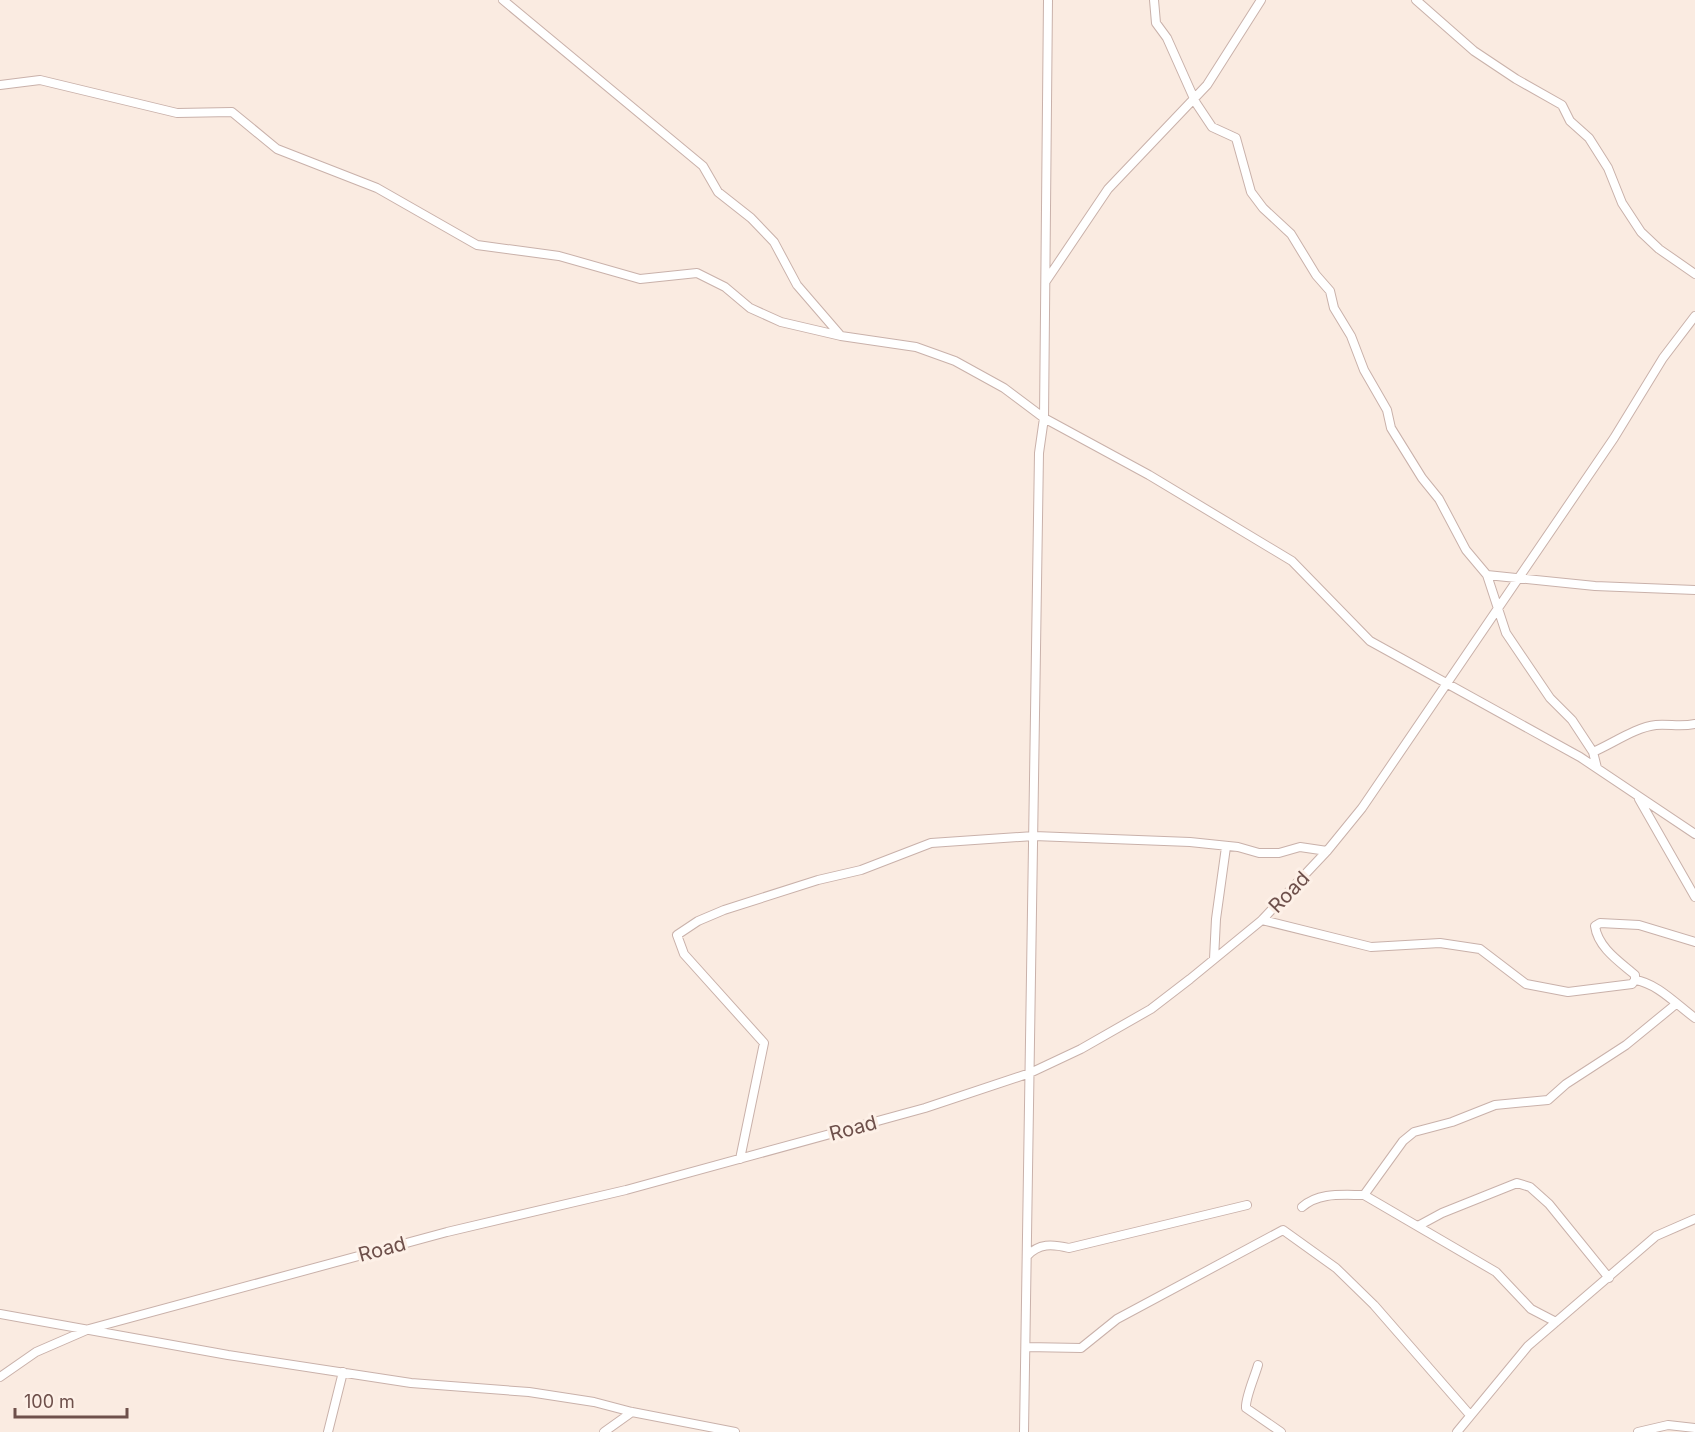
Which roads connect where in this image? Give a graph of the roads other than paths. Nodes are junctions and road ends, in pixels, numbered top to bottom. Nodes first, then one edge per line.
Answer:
1 (503, 0) edge
2 (1048, 0) edge
3 (1154, 0) edge
4 (1261, 0) edge
5 (1416, 0) edge
6 (0, 85) edge
7 (1193, 97) junction
8 (1695, 274) edge
9 (1045, 282) junction
10 (1695, 316) edge
11 (841, 336) junction
12 (1044, 418) junction
13 (1487, 575) junction
14 (1517, 579) junction
15 (1695, 590) edge
16 (1498, 608) junction
17 (1447, 686) junction
18 (1695, 724) edge
19 (1593, 752) junction
20 (1597, 768) junction
21 (1636, 795) junction
22 (1695, 834) edge
23 (1034, 836) junction
24 (1226, 847) junction
25 (1327, 851) junction
26 (1695, 897) edge
27 (1262, 920) junction
28 (1695, 942) edge
29 (1214, 959) junction
30 (1635, 980) junction
31 (1676, 1004) junction
32 (1695, 1018) edge
33 (1030, 1072) junction
34 (740, 1159) junction
35 (1364, 1195) junction
36 (1247, 1204) dead end
37 (1302, 1207) dead end
38 (1695, 1219) edge
39 (1418, 1226) junction
40 (1027, 1256) junction
41 (1609, 1278) junction
42 (0, 1314) edge
43 (1556, 1322) junction
44 (89, 1329) junction
45 (1026, 1347) junction
46 (1258, 1365) dead end
47 (343, 1372) junction
48 (0, 1377) edge
49 (632, 1413) junction
50 (1470, 1415) junction
51 (1695, 1428) edge
52 (328, 1432) edge
53 (604, 1432) edge
54 (735, 1432) edge
55 (1024, 1432) edge
56 (1281, 1432) edge
57 (1457, 1432) edge
58 (1638, 1432) edge

1 - 11 street
2 - 9 street
3 - 7 street
4 - 7 street
5 - 8 street
6 - 11 street
7 - 9 street
7 - 13 street
9 - 12 street
10 - 14 street, Road
11 - 12 street
12 - 17 street
12 - 23 street
13 - 14 street
13 - 16 street
14 - 15 street
14 - 16 street, Road
16 - 17 street, Road
16 - 19 street
17 - 20 street
17 - 25 street, Road
18 - 19 street
19 - 20 street
20 - 21 street
21 - 22 street
21 - 26 street
23 - 24 street
23 - 33 street
23 - 34 street
24 - 25 street
24 - 29 street
25 - 27 street, Road
27 - 29 street, Road
27 - 30 street
28 - 30 street
29 - 33 street, Road
30 - 31 street
31 - 32 street
31 - 35 street
33 - 34 street, Road
33 - 40 street
34 - 44 street, Road
35 - 37 street
35 - 39 street
36 - 40 street
38 - 41 street
39 - 41 street
39 - 43 street
40 - 45 street
41 - 43 street
42 - 44 street
43 - 50 street
44 - 47 street
44 - 48 street, Road
45 - 50 street
45 - 55 street
46 - 56 street
47 - 49 street
47 - 52 street
49 - 53 street
49 - 54 street
50 - 57 street
51 - 58 street

